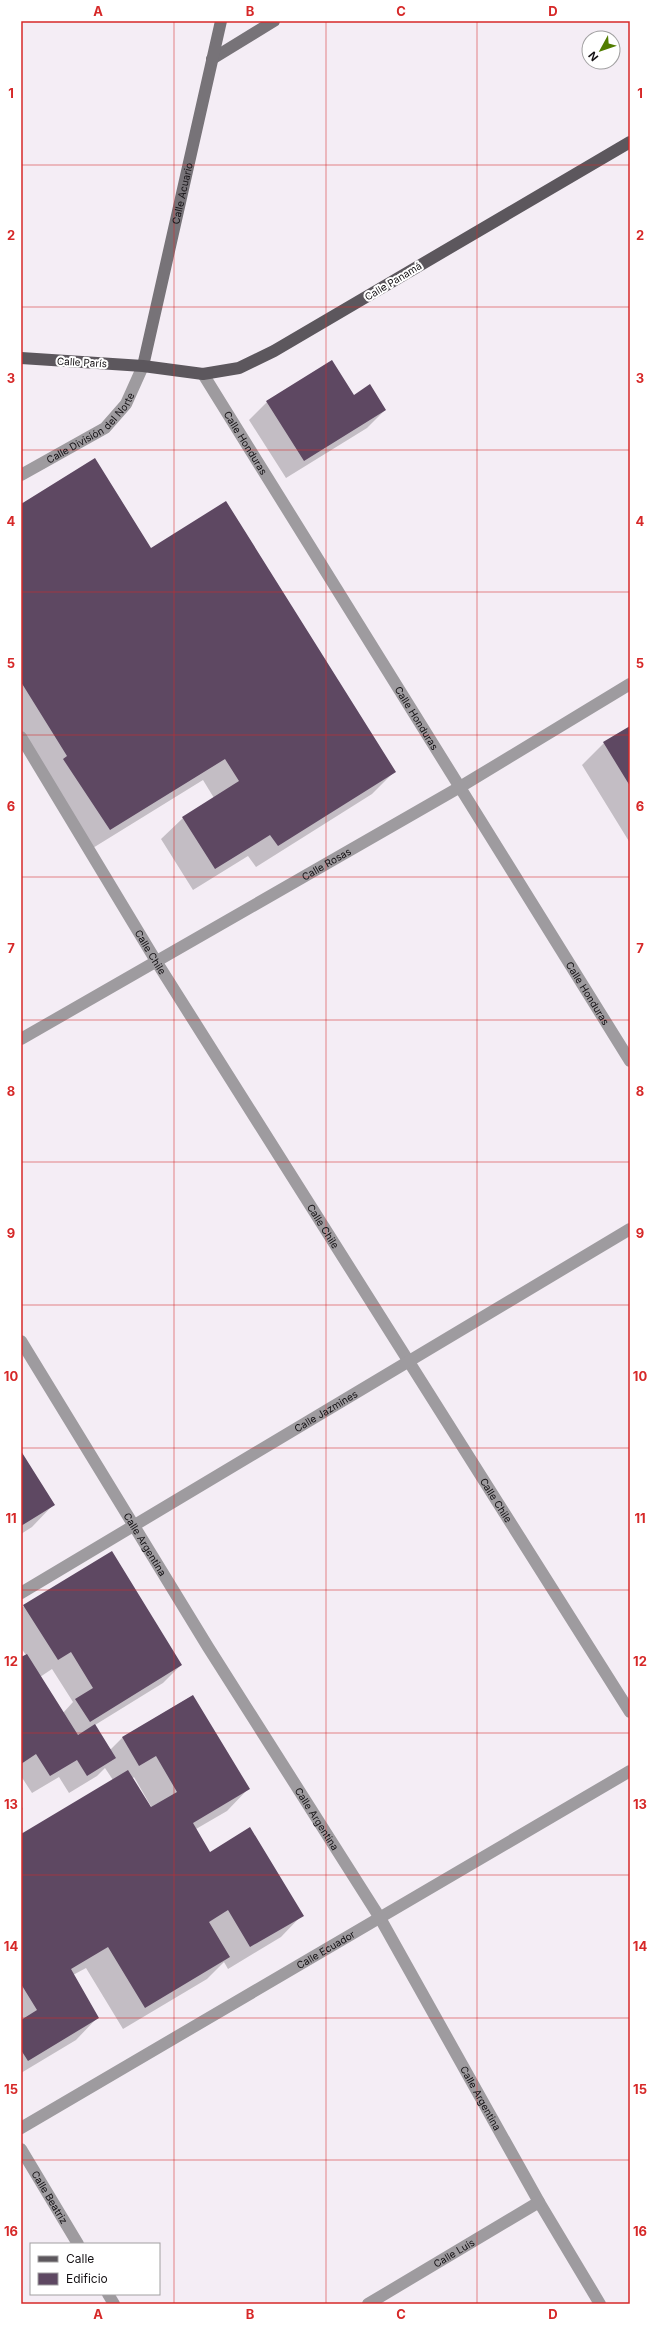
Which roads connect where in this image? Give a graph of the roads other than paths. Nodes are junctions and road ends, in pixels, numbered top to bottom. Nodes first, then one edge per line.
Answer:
1 (221, 21) edge
2 (274, 21) edge
3 (212, 59) junction
4 (630, 142) edge
5 (21, 358) edge
6 (143, 366) junction
7 (203, 374) junction
8 (21, 475) edge
9 (630, 684) edge
10 (21, 737) edge
11 (460, 788) junction
12 (156, 961) junction
13 (21, 1039) edge
14 (630, 1061) edge
15 (630, 1229) edge
16 (21, 1341) edge
17 (408, 1362) junction
18 (133, 1526) junction
19 (21, 1593) edge
20 (630, 1712) edge
21 (630, 1771) edge
22 (380, 1918) junction
23 (21, 2128) edge
24 (21, 2150) edge
25 (539, 2202) junction
26 (77, 2243) edge
27 (109, 2295) edge
28 (114, 2304) edge
29 (368, 2304) edge
30 (600, 2304) edge

1 - 3 main road, Calle Acuario
2 - 3 main road
3 - 6 main road, Calle Acuario
4 - 7 main road, Calle Panamá
5 - 6 main road, Calle París
6 - 7 main road, Calle Panamá
6 - 8 street, Calle División del Norte
7 - 11 street, Calle Honduras
9 - 11 street, Calle Rosas
10 - 12 street, Calle Chile
11 - 12 street, Calle Rosas
11 - 14 street, Calle Honduras
12 - 13 street, Calle Rosas
12 - 17 street, Calle Chile
15 - 17 street, Calle Jazmines
16 - 18 street, Calle Argentina
17 - 18 street, Calle Jazmines
17 - 20 street, Calle Chile
18 - 19 street, Calle Jazmines
18 - 22 street, Calle Argentina
21 - 22 street, Calle Ecuador
22 - 23 street, Calle Ecuador
22 - 25 street, Calle Argentina
24 - 26 street, Calle Beatriz
25 - 29 street, Calle Luis
25 - 30 street, Calle Argentina
27 - 28 street

